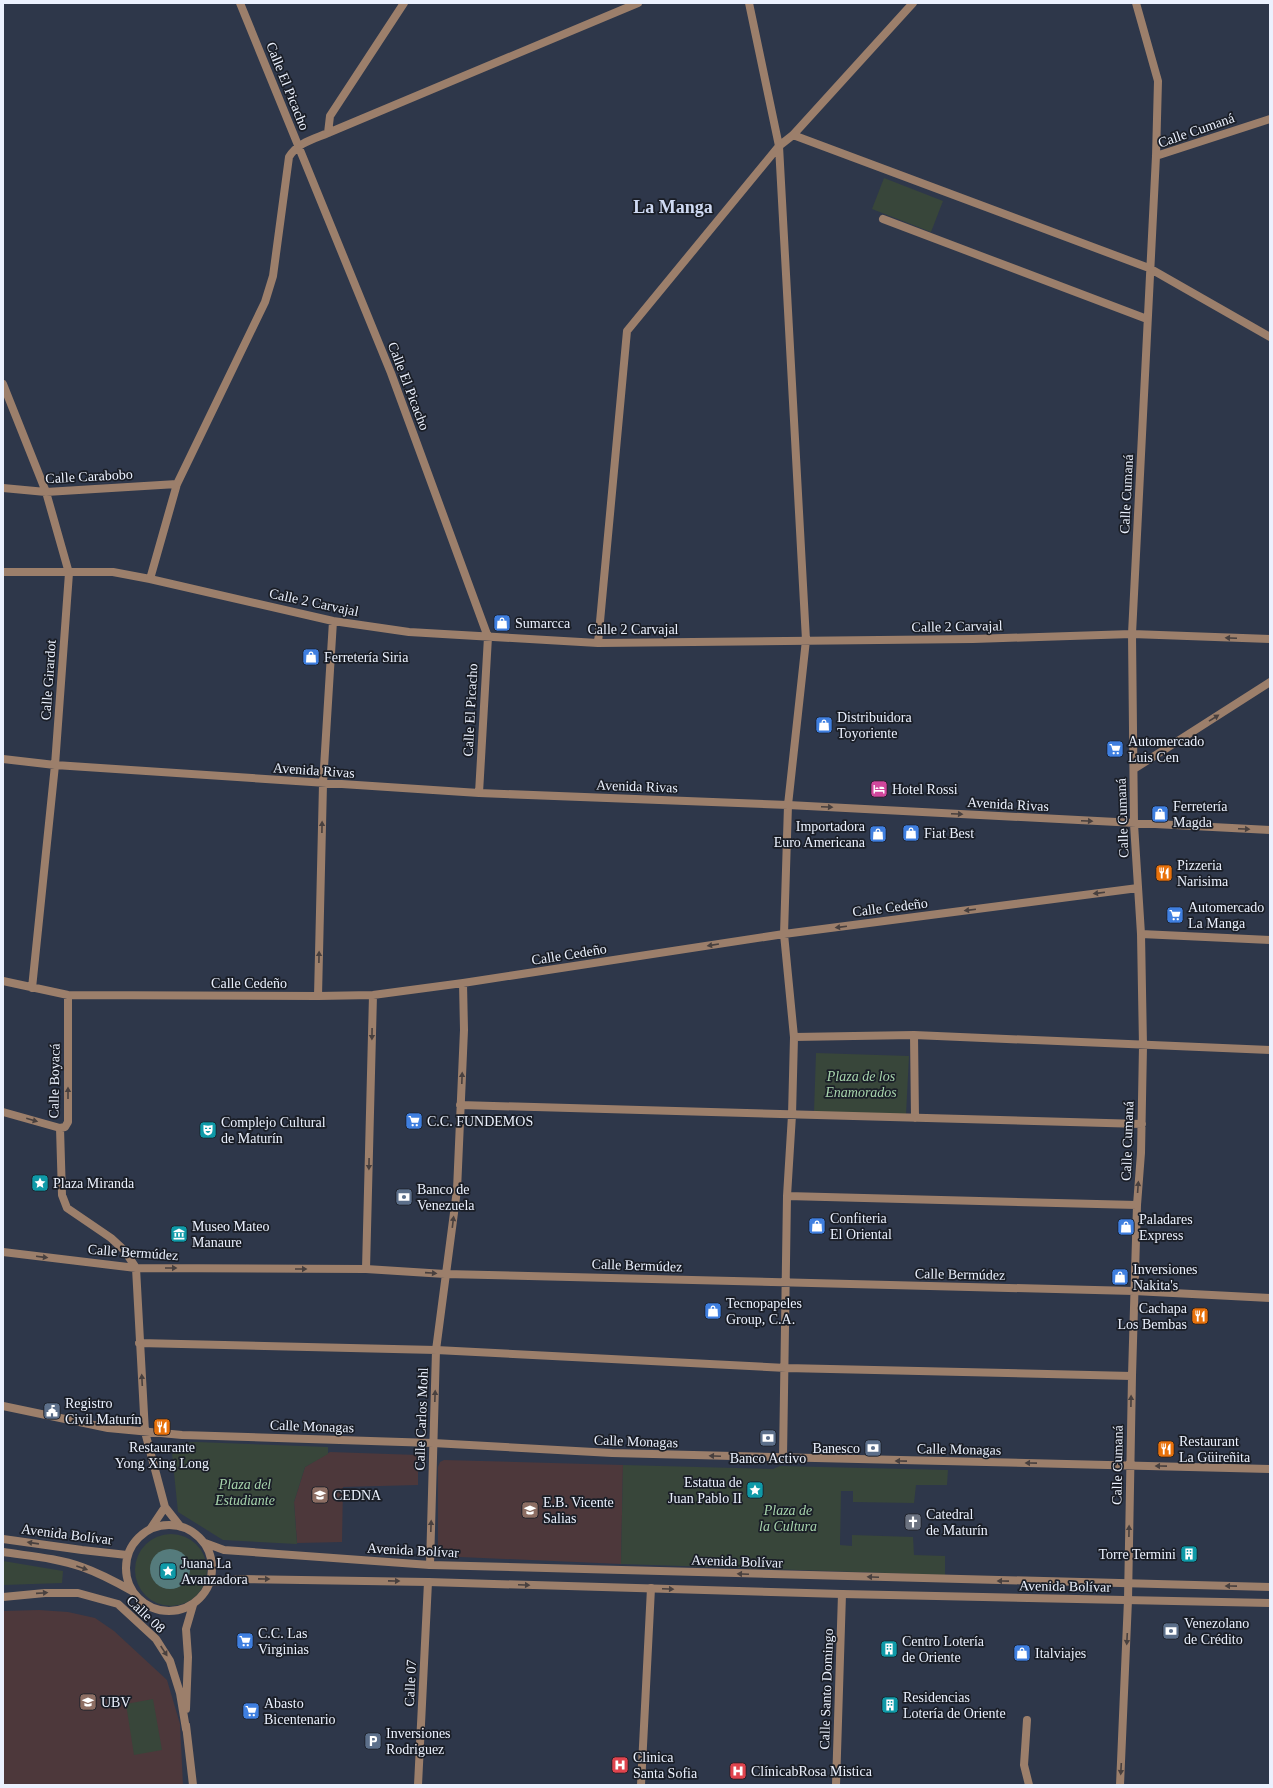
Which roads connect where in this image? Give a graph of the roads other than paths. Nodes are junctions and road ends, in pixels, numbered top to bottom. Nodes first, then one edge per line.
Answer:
1 (240, 3) edge
2 (404, 3) edge
3 (638, 3) edge
4 (749, 3) edge
5 (913, 3) edge
6 (1136, 3) edge
7 (1270, 119) edge
8 (328, 133) junction
9 (793, 135) junction
10 (298, 146) junction
11 (779, 146) junction
12 (1156, 156) junction
13 (883, 219) dead end
14 (1149, 268) junction
15 (1147, 319) junction
16 (1270, 337) edge
17 (3, 384) edge
18 (177, 484) junction
19 (3, 488) edge
20 (46, 492) junction
21 (3, 572) edge
22 (69, 573) junction
23 (150, 579) junction
24 (333, 621) junction
25 (1132, 634) junction
26 (488, 637) junction
27 (806, 640) junction
28 (1270, 640) edge
29 (598, 643) junction
30 (1270, 682) edge
31 (3, 759) edge
32 (55, 764) junction
33 (1134, 769) junction
34 (323, 784) junction
35 (478, 793) junction
36 (788, 805) junction
37 (1134, 824) junction
38 (1270, 830) edge
39 (1138, 888) junction
40 (784, 934) junction
41 (1142, 934) junction
42 (1270, 940) edge
43 (3, 981) edge
44 (463, 983) junction
45 (32, 988) junction
46 (68, 995) junction
47 (373, 995) junction
48 (318, 996) junction
49 (914, 1035) junction
50 (794, 1037) junction
51 (1143, 1046) junction
52 (1270, 1050) edge
53 (460, 1105) junction
54 (3, 1112) edge
55 (792, 1115) junction
56 (915, 1118) junction
57 (1142, 1124) junction
58 (60, 1128) junction
59 (788, 1196) junction
60 (1137, 1205) junction
61 (3, 1252) edge
62 (136, 1268) junction
63 (366, 1269) junction
64 (445, 1274) junction
65 (787, 1284) junction
66 (1134, 1291) junction
67 (1270, 1298) edge
68 (140, 1343) junction
69 (436, 1350) junction
70 (786, 1368) junction
71 (1132, 1376) junction
72 (3, 1406) edge
73 (145, 1432) junction
74 (433, 1443) junction
75 (783, 1458) junction
76 (1130, 1466) junction
77 (1270, 1469) edge
78 (166, 1507) junction
79 (180, 1526) junction
80 (151, 1528) junction
81 (3, 1539) edge
82 (205, 1543) junction
83 (3, 1552) edge
84 (127, 1555) junction
85 (430, 1565) junction
86 (211, 1582) junction
87 (428, 1582) junction
88 (1128, 1584) junction
89 (1270, 1587) edge
90 (651, 1588) junction
91 (132, 1591) junction
92 (842, 1594) junction
93 (3, 1597) edge
94 (1128, 1600) junction
95 (1270, 1603) edge
96 (193, 1605) junction
97 (1027, 1720) dead end
98 (186, 1729) junction
99 (193, 1785) edge
100 (418, 1785) edge
101 (641, 1785) edge
102 (836, 1785) edge
103 (1029, 1785) edge
104 (1120, 1785) edge

1 - 10 street, Calle El Picacho
2 - 8 street
3 - 8 street
4 - 11 street
5 - 9 street
6 - 12 street
7 - 12 street, Calle Cumaná
8 - 10 street
9 - 11 street
9 - 14 street
10 - 18 street
10 - 26 street, Calle El Picacho
11 - 27 street
11 - 29 street
12 - 14 street, Calle Cumaná
13 - 15 street
14 - 15 street, Calle Cumaná
14 - 16 street
15 - 25 street, Calle Cumaná
17 - 20 street, Calle Girardot
18 - 20 street, Calle Carabobo
18 - 23 street
19 - 20 street, Calle Carabobo
20 - 22 street, Calle Girardot
21 - 22 street, Calle 2 Carvajal
22 - 23 street, Calle 2 Carvajal
22 - 32 street, Calle Girardot
23 - 24 street, Calle 2 Carvajal
24 - 26 street, Calle 2 Carvajal
24 - 34 street
25 - 27 street, Calle 2 Carvajal
28 -> 25 street, Calle 2 Carvajal
25 - 33 street, Calle Cumaná
26 - 29 street, Calle 2 Carvajal
26 - 35 street, Calle El Picacho
27 - 29 street, Calle 2 Carvajal
27 - 36 street
33 -> 30 street
31 - 32 street, Avenida Rivas
32 - 34 street, Avenida Rivas
32 - 45 street, Calle Girardot
33 - 37 street, Calle Cumaná
34 - 35 street, Avenida Rivas
48 -> 34 street
35 - 36 street, Avenida Rivas
36 -> 37 street, Avenida Rivas
36 - 40 street
37 -> 38 street, Avenida Rivas
37 - 39 street, Calle Cumaná
39 -> 40 street, Calle Cedeño
39 - 41 street, Calle Cumaná
40 -> 44 street, Calle Cedeño
40 - 50 street
41 - 42 street
41 - 51 street, Calle Cumaná
43 - 45 street, Calle Cedeño
44 - 47 street, Calle Cedeño
53 -> 44 street, Calle Carlos Mohl
45 - 46 street, Calle Cedeño
46 - 48 street, Calle Cedeño
58 -> 46 street, Calle Boyacá
47 - 48 street, Calle Cedeño
47 -> 63 street
49 - 50 street
49 - 51 street
49 - 56 street
50 - 55 street
51 - 52 street
51 - 57 street, Calle Cumaná
53 - 55 street
64 -> 53 street, Calle Carlos Mohl
54 -> 58 street, Calle Boyacá
55 - 56 street
55 - 59 street
56 - 57 street
60 -> 57 street, Calle Cumaná
58 - 62 street
59 - 60 street
59 - 65 street
60 - 66 street, Calle Cumaná
61 -> 62 street, Calle Bermúdez
62 -> 63 street, Calle Bermúdez
62 - 68 street
63 -> 64 street, Calle Bermúdez
64 - 65 street, Calle Bermúdez
64 - 69 street, Calle Carlos Mohl
65 - 66 street, Calle Bermúdez
65 - 70 street
66 - 67 street, Calle Bermúdez
66 - 71 street, Calle Cumaná
68 - 69 street
73 -> 68 street
69 - 70 street
74 -> 69 street, Calle Carlos Mohl
70 - 71 street
70 - 75 street
76 -> 71 street, Calle Cumaná
72 - 73 street, Calle Monagas
73 - 74 street, Calle Monagas
73 - 78 street
75 -> 74 street, Calle Monagas
85 -> 74 street, Calle Carlos Mohl
76 -> 75 street, Calle Monagas
77 -> 76 street, Calle Monagas
88 -> 76 street, Calle Cumaná
78 - 79 street
78 - 80 street
79 - 80 street
79 - 82 street
80 - 84 street
84 -> 81 street, Avenida Bolívar
82 - 85 street, Avenida Bolívar
82 - 86 street
83 -> 91 street, Avenida Bolívar
84 - 91 street
88 -> 85 street, Avenida Bolívar
86 -> 87 street, Avenida Bolívar
86 - 96 street
87 -> 90 street, Avenida Bolívar
87 - 100 street, Calle 07
89 -> 88 street, Avenida Bolívar
88 - 94 street, Calle Cumaná
90 -> 92 street, Avenida Bolívar
90 - 101 street
91 - 96 street
92 - 94 street, Avenida Bolívar
92 - 102 street, Calle Santo Domingo
93 -> 98 street, Calle 08
94 - 95 street, Avenida Bolívar
94 -> 104 street, Calle Cumaná
96 - 98 street
97 - 103 street
98 - 99 street

